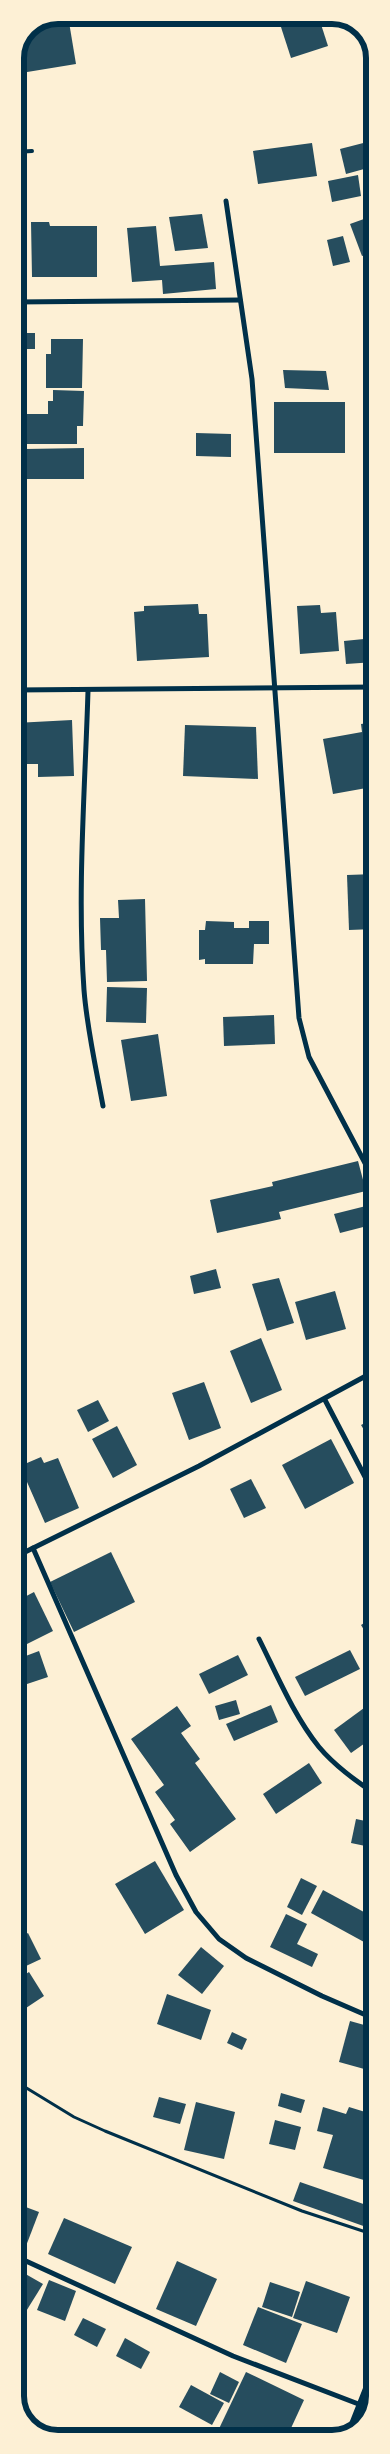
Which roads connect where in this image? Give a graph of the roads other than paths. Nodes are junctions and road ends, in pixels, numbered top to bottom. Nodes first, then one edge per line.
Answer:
1 (32, 150) dead end
2 (24, 151) edge
3 (226, 201) dead end
4 (240, 300) junction
5 (24, 302) edge
6 (366, 687) edge
7 (274, 689) junction
8 (24, 690) edge
9 (88, 691) junction
10 (103, 1106) dead end
11 (366, 1165) edge
12 (366, 1376) edge
13 (325, 1400) junction
14 (366, 1479) edge
15 (33, 1548) junction
16 (24, 1552) edge
17 (259, 1639) dead end
18 (366, 1788) edge
19 (366, 2015) edge
20 (24, 2260) edge
21 (366, 2397) edge
22 (363, 2405) junction
23 (356, 2421) edge

1 - 2 lane
3 - 4 street
4 - 5 street
4 - 7 street
6 - 7 street
7 - 9 street
7 - 11 street
8 - 9 street
9 - 10 street
12 - 13 street
13 - 14 street
13 - 15 street
15 - 16 street
15 - 19 street
17 - 18 street
20 - 22 street
21 - 22 main road
22 - 23 main road

